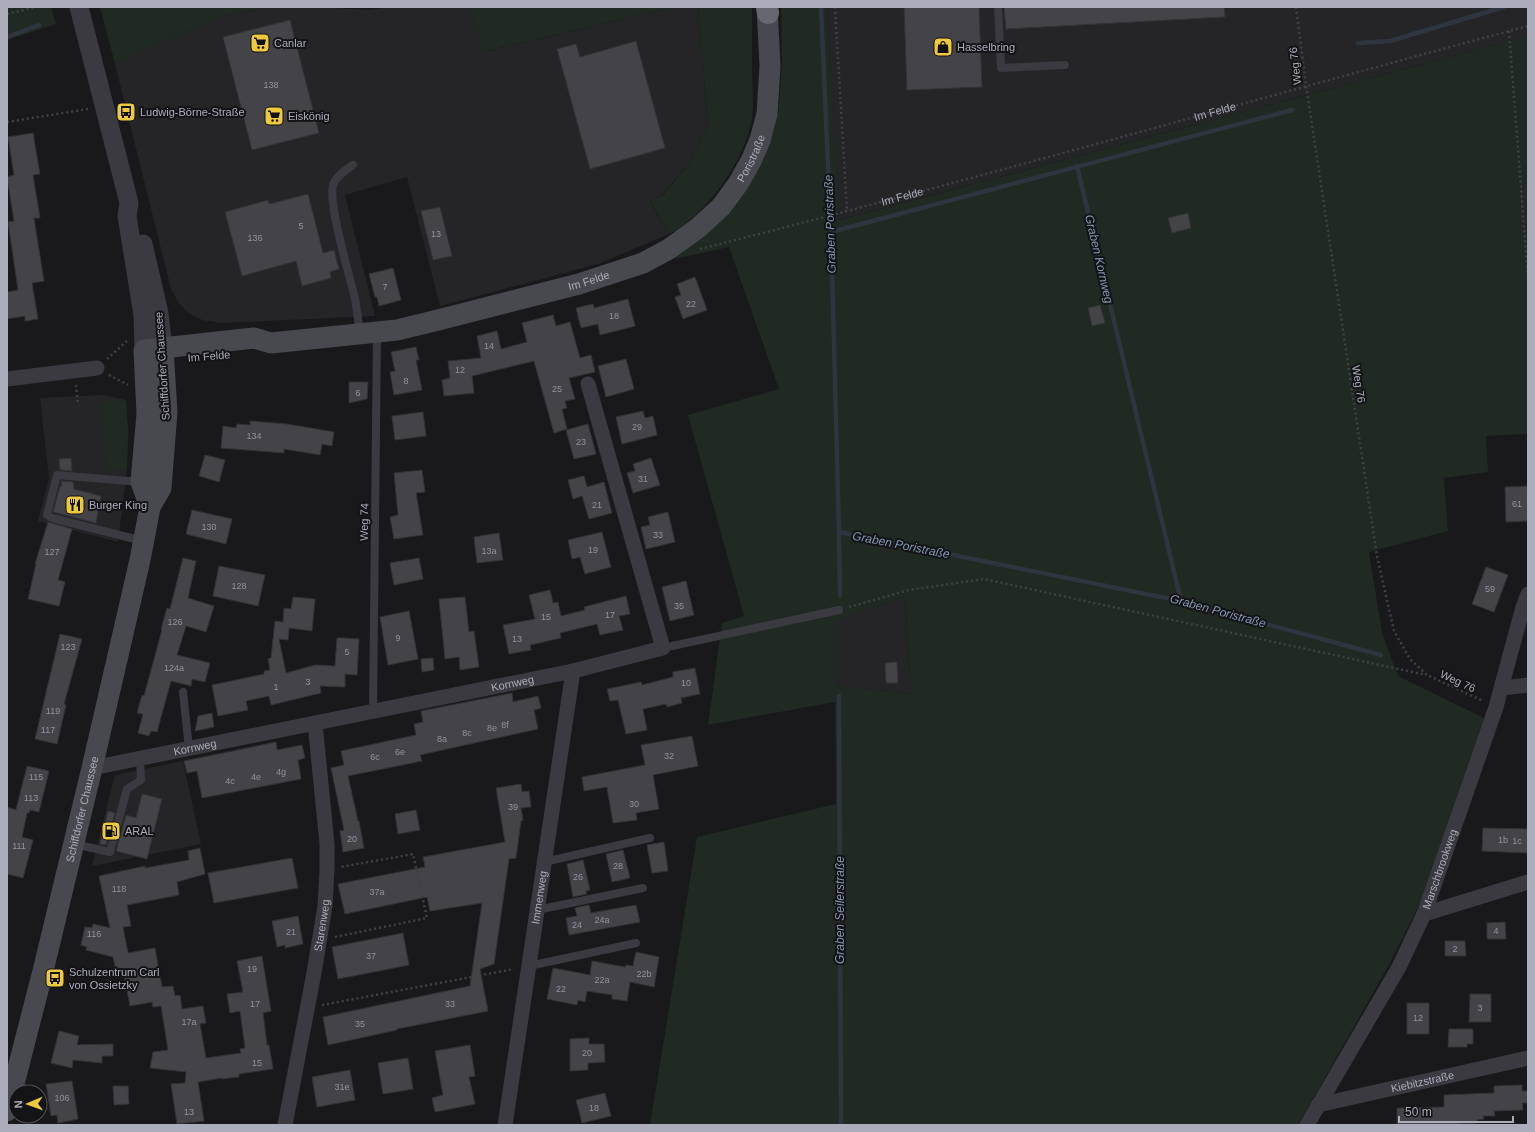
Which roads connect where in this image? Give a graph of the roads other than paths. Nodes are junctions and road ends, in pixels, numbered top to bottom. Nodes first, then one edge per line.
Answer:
1 (79, 7) edge
2 (998, 7) edge
3 (767, 9) edge
4 (1065, 65) dead end
5 (353, 165) dead end
6 (129, 203) junction
7 (643, 263) joint
8 (369, 333) junction
9 (154, 355) junction
10 (97, 368) road end
11 (7, 379) edge
12 (588, 384) dead end
13 (141, 482) junction
14 (150, 507) junction
15 (144, 541) junction
16 (1528, 594) edge
17 (839, 610) road end
18 (663, 648) junction
19 (573, 671) junction
20 (1528, 685) edge
21 (1502, 688) junction
22 (183, 692) dead end
23 (373, 712) junction
24 (315, 723) junction
25 (189, 749) junction
26 (140, 758) junction
27 (92, 768) junction
28 (650, 838) dead end
29 (73, 844) junction
30 (544, 862) junction
31 (1528, 882) edge
32 (643, 888) dead end
33 (537, 910) junction
34 (1424, 914) junction
35 (636, 943) dead end
36 (529, 966) junction
37 (1528, 1058) edge
38 (12, 1066) edge
39 (1318, 1106) junction
40 (7, 1111) edge
41 (284, 1125) edge
42 (505, 1125) edge
43 (1307, 1125) edge

1 - 6 street, Schiffdorfer Chaussee
2 - 4 lane
3 - 7 main road, Poristraße
5 - 8 lane, Weg 74
6 - 9 street, Schiffdorfer Chaussee
6 - 9 street, Schiffdorfer Chaussee
7 - 8 main road, Im Felde
8 - 9 main road, Im Felde
8 - 23 lane, Weg 74
9 - 13 main road, Schiffdorfer Chaussee
9 - 14 main road, Schiffdorfer Chaussee
10 - 11 street
12 - 18 street
13 - 14 main road, Schiffdorfer Chaussee
13 - 15 lane
14 - 15 main road, Schiffdorfer Chaussee
15 - 27 main road, Schiffdorfer Chaussee
16 - 21 street, Marschbrookweg
17 - 18 lane
18 - 19 street, Kornweg
19 - 23 street, Kornweg
19 - 30 street, Immenweg
20 - 21 street
21 - 34 street, Marschbrookweg
22 - 25 lane
23 - 24 street, Kornweg
24 - 25 street, Kornweg
24 - 41 street, Starenweg
25 - 26 street, Kornweg
26 - 27 street, Kornweg
26 - 29 lane
27 - 29 main road, Schiffdorfer Chaussee
28 - 30 lane
29 - 38 main road, Schiffdorfer Chaussee
30 - 33 street, Immenweg
31 - 34 street
32 - 33 lane
33 - 36 street, Immenweg
34 - 39 street, Marschbrookweg
35 - 36 lane
36 - 42 street, Immenweg
37 - 39 street, Kiebitzstraße
38 - 40 main road, Schiffdorfer Chaussee
39 - 43 street, Marschbrookweg

